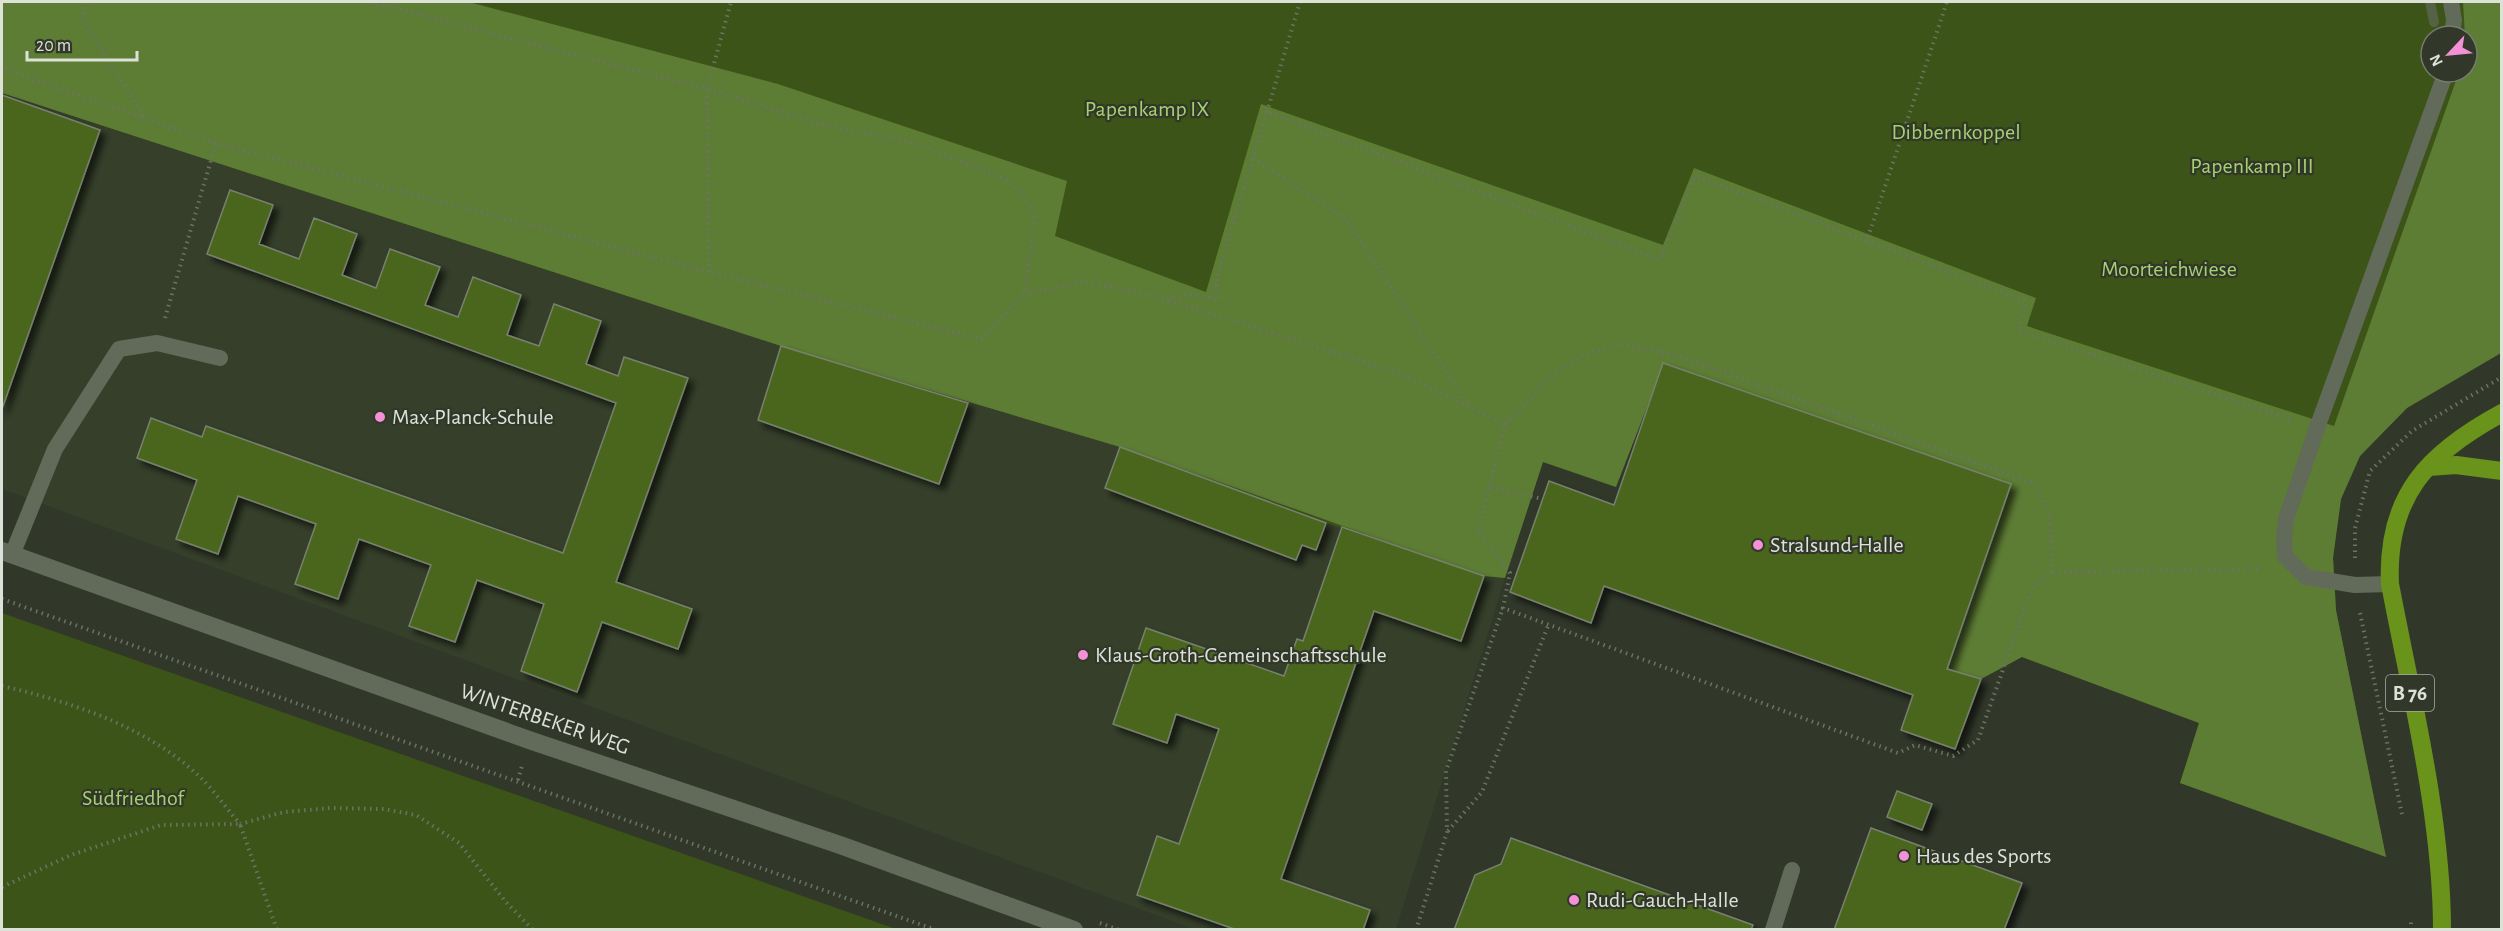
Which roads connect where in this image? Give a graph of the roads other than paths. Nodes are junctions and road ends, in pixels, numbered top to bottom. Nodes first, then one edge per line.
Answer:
1 (2451, 2) edge
2 (2454, 24) edge
3 (2442, 84) edge
4 (220, 358) dead end
5 (2502, 413) edge
6 (2430, 467) junction
7 (2502, 471) edge
8 (7, 553) edge
9 (2390, 584) junction
10 (1792, 870) dead end
11 (1074, 930) edge
12 (1773, 930) edge
13 (2442, 930) edge

1 - 2 lane
3 - 9 lane
4 - 8 lane
5 - 6 highway, B 76
6 - 7 highway
6 - 9 highway, B 76
8 - 11 street, WINTERBEKER WEG
9 - 13 highway, B 76
10 - 12 lane

